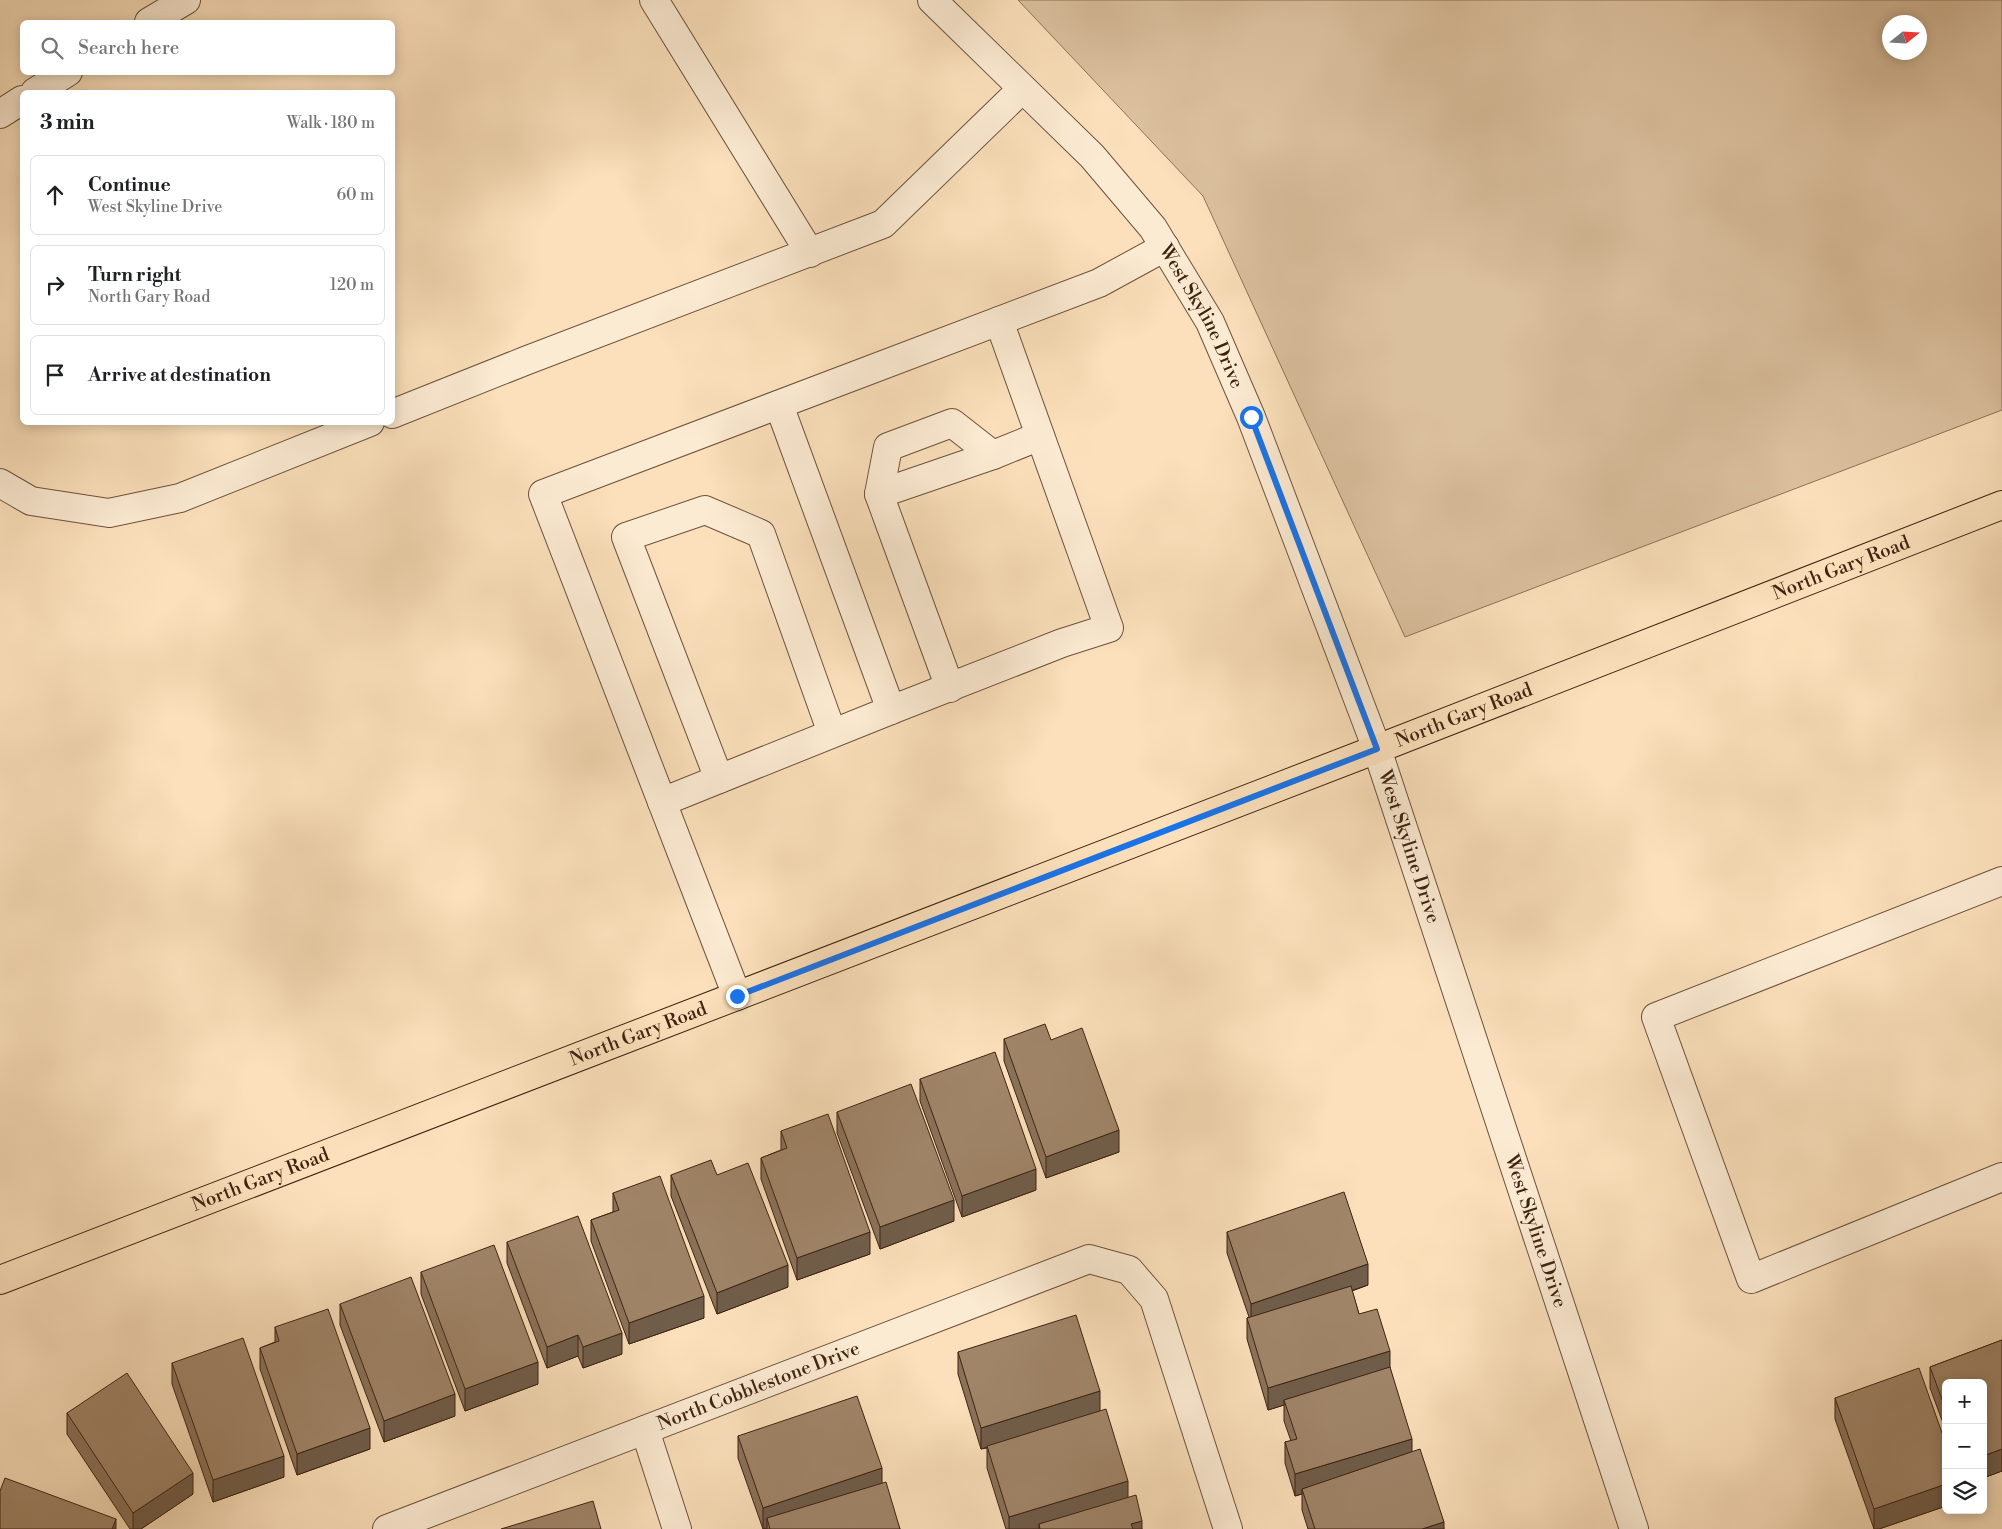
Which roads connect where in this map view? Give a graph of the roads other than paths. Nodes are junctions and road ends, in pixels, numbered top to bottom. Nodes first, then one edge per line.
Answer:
1 (186, 0) edge
2 (654, 0) edge
3 (932, 0) edge
4 (152, 20) edge
5 (63, 75) edge
6 (1022, 89) junction
7 (38, 90) edge
8 (20, 101) edge
9 (0, 114) edge
10 (1165, 247) junction
11 (810, 253) junction
12 (1000, 320) junction
13 (779, 405) junction
14 (395, 413) edge
15 (362, 425) edge
16 (1040, 436) junction
17 (992, 455) junction
18 (0, 484) edge
19 (879, 494) junction
20 (2002, 505) edge
21 (950, 688) junction
22 (891, 710) junction
23 (832, 733) junction
24 (1377, 749) junction
25 (719, 779) junction
26 (662, 802) junction
27 (2002, 881) edge
28 (737, 996) junction
29 (2002, 1177) edge
30 (0, 1280) edge
31 (645, 1430) junction
32 (387, 1529) edge
33 (677, 1529) edge
34 (1228, 1529) edge
35 (1634, 1529) edge

1 - 4 street
2 - 11 street
3 - 6 street, West Skyline Drive
5 - 7 street
6 - 10 street, West Skyline Drive
6 - 11 street
8 - 9 street
10 - 12 street
10 - 24 street, West Skyline Drive
11 - 14 street
12 - 13 street
12 - 16 street
13 - 22 street
13 - 26 street
15 - 18 street
16 - 17 street
16 - 21 street
17 - 19 street
17 - 19 street
19 - 21 street
20 - 24 main road, North Gary Road
21 - 22 street
22 - 23 street
23 - 25 street
23 - 25 street
24 - 28 main road, North Gary Road
24 - 35 street, West Skyline Drive
25 - 26 street
26 - 28 street
27 - 29 street
28 - 30 main road, North Gary Road
31 - 32 street, North Cobblestone Drive
31 - 33 street
31 - 34 street, North Cobblestone Drive

